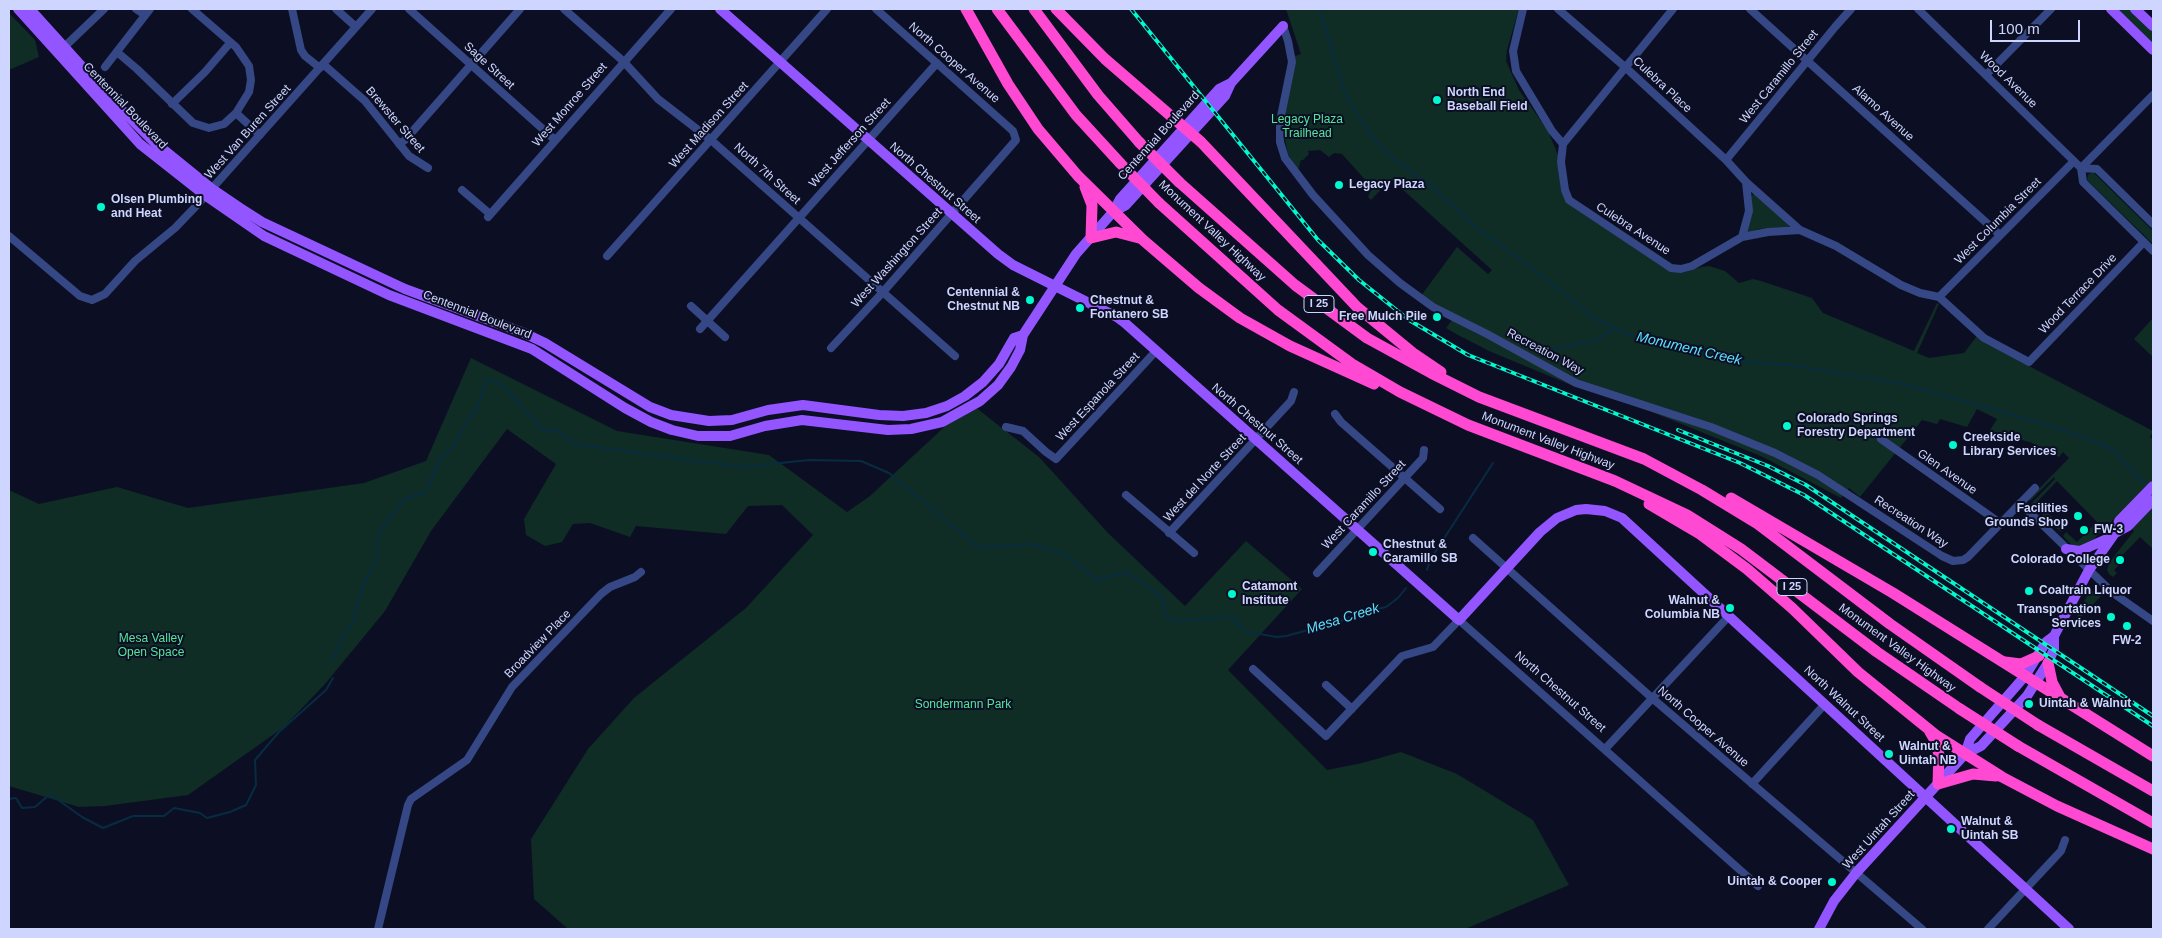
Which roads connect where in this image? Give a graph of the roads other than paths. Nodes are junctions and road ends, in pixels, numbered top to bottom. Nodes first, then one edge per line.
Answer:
1 (18, 9) edge
2 (30, 9) edge
3 (104, 9) edge
4 (136, 9) edge
5 (192, 9) edge
6 (292, 9) edge
7 (336, 9) edge
8 (372, 9) edge
9 (409, 9) edge
10 (520, 9) edge
11 (564, 9) edge
12 (671, 9) edge
13 (720, 9) edge
14 (827, 9) edge
15 (876, 9) edge
16 (966, 9) edge
17 (997, 9) edge
18 (1034, 9) edge
19 (1056, 9) edge
20 (1524, 9) edge
21 (1558, 9) edge
22 (1673, 9) edge
23 (1750, 9) edge
24 (1851, 9) edge
25 (1918, 9) edge
26 (2051, 9) edge
27 (2111, 9) edge
28 (2135, 9) edge
29 (147, 12) edge
30 (1283, 26) joint
31 (2153, 26) edge
32 (356, 27) junction
33 (230, 43) junction
34 (61, 50) junction
35 (2153, 50) edge
36 (117, 52) junction
37 (1807, 60) junction
38 (624, 61) junction
39 (780, 63) junction
40 (937, 63) junction
41 (471, 64) junction
42 (322, 66) junction
43 (105, 67) dead end
44 (1625, 67) junction
45 (1986, 75) junction
46 (2153, 95) edge
47 (172, 104) junction
48 (236, 112) junction
49 (1188, 130) junction
50 (260, 135) junction
51 (1016, 136) joint
52 (555, 140) junction
53 (711, 140) junction
54 (868, 140) junction
55 (399, 144) junction
56 (1563, 144) junction
57 (1726, 160) junction
58 (2074, 160) junction
59 (428, 168) dead end
60 (2081, 168) junction
61 (1078, 176) junction
62 (1746, 182) junction
63 (462, 190) dead end
64 (209, 193) junction
65 (1114, 212) junction
66 (952, 215) junction
67 (799, 218) junction
68 (2153, 224) edge
69 (1800, 230) junction
70 (2000, 235) junction
71 (9, 236) edge
72 (1742, 237) junction
73 (1091, 238) junction
74 (1142, 240) junction
75 (2144, 242) junction
76 (2153, 251) edge
77 (607, 256) dead end
78 (1054, 286) junction
79 (883, 292) junction
80 (1939, 297) junction
81 (690, 306) dead end
82 (707, 320) junction
83 (700, 328) dead end
84 (1024, 335) junction
85 (725, 337) dead end
86 (831, 348) dead end
87 (1156, 351) junction
88 (955, 356) dead end
89 (2029, 362) joint
90 (1294, 392) dead end
91 (1479, 397) junction
92 (1421, 403) junction
93 (1335, 414) dead end
94 (1006, 427) dead end
95 (1256, 439) junction
96 (1881, 439) dead end
97 (1424, 450) dead end
98 (1672, 473) junction
99 (1402, 478) junction
100 (1615, 481) junction
101 (2153, 486) edge
102 (2034, 488) dead end
103 (1126, 496) dead end
104 (2153, 500) edge
105 (2020, 503) junction
106 (1440, 509) dead end
107 (2125, 522) junction
108 (2000, 523) junction
109 (1356, 528) junction
110 (1169, 533) junction
111 (2114, 535) junction
112 (1473, 538) dead end
113 (2066, 549) junction
114 (1194, 553) dead end
115 (1506, 568) junction
116 (2089, 570) junction
117 (641, 572) dead end
118 (1317, 572) dead end
119 (1729, 616) junction
120 (1459, 620) junction
121 (2153, 621) edge
122 (2044, 659) junction
123 (2001, 661) junction
124 (1253, 669) dead end
125 (2025, 676) junction
126 (2037, 683) junction
127 (1326, 685) dead end
128 (1652, 698) junction
129 (2061, 698) junction
130 (1825, 704) junction
131 (1352, 709) junction
132 (1928, 729) junction
133 (1606, 748) junction
134 (1965, 754) junction
135 (2153, 756) edge
136 (2002, 777) junction
137 (1752, 784) junction
138 (1938, 784) junction
139 (2153, 791) edge
140 (1926, 797) junction
141 (2153, 823) edge
142 (2065, 840) dead end
143 (2153, 850) edge
144 (1856, 873) junction
145 (1758, 886) dead end
146 (2025, 890) junction
147 (378, 929) edge
148 (1819, 929) edge
149 (1922, 929) edge
150 (1988, 929) edge
151 (2069, 929) edge

1 - 34 main road, Centennial Boulevard
2 - 34 main road, Centennial Boulevard
3 - 34 street
4 - 29 street
5 - 33 street
6 - 42 street, Brewster Street
7 - 32 street
8 - 32 street, West Van Buren Street
9 - 41 street, Sage Street
10 - 41 street
11 - 38 street, North 7th Street
12 - 38 street, West Monroe Street
13 - 39 main road, North Chestnut Street
14 - 39 street, West Madison Street
15 - 40 street, North Cooper Avenue
16 - 61 highway
17 - 92 highway, Monument Valley Highway / I 25, bridge
18 - 91 highway, Monument Valley Highway / I 25, bridge
19 - 49 highway
20 - 56 street
21 - 44 street, Culebra Place
22 - 44 street
23 - 37 street, Alamo Avenue
24 - 37 street, West Caramillo Street
25 - 45 street, Wood Avenue
26 - 45 street
27 - 35 main road
28 - 31 main road
29 - 36 street
30 - 49 main road, Centennial Boulevard
30 - 108 street, Recreation Way
32 - 42 street, West Van Buren Street
33 - 47 street
33 - 48 street
34 - 64 main road, Centennial Boulevard
36 - 43 street
36 - 47 street
37 - 57 street, West Caramillo Street
37 - 70 street, Alamo Avenue
38 - 52 street, West Monroe Street
38 - 53 street, North 7th Street
39 - 53 street, West Madison Street
39 - 54 main road, North Chestnut Street
40 - 51 street, North Cooper Avenue
40 - 54 street, West Jefferson Street
41 - 52 street, Sage Street
41 - 55 street
42 - 50 street, West Van Buren Street
42 - 55 street, Brewster Street
44 - 56 street
44 - 57 street, Culebra Place
45 - 58 street, Wood Avenue
46 - 60 street
47 - 48 street
48 - 50 street
49 - 65 main road, Centennial Boulevard
49 - 91 highway
50 - 64 street, West Van Buren Street
51 - 66 street, West Washington Street
52 - 63 street, West Monroe Street
53 - 67 street, North 7th Street
53 - 77 street, West Madison Street
54 - 66 main road, North Chestnut Street
54 - 67 street, West Jefferson Street
55 - 59 street, Brewster Street
56 - 72 street, Culebra Avenue
57 - 62 street, Culebra Place
58 - 60 street, Wood Avenue
58 - 70 street, West Columbia Street
60 - 68 street
60 - 75 street, Wood Avenue
61 - 65 highway
61 - 73 highway
62 - 69 street, Culebra Place
62 - 72 street
64 - 71 street, West Van Buren Street
64 - 84 main road, Centennial Boulevard
64 - 84 main road, Centennial Boulevard
65 - 73 main road, Centennial Boulevard
65 - 74 highway
66 - 78 main road, North Chestnut Street
66 - 79 street, West Washington Street
67 - 79 street, North 7th Street
67 - 82 street, West Jefferson Street
69 - 72 street, Culebra Avenue
69 - 80 street, Culebra Avenue
70 - 80 street, West Columbia Street
73 - 74 highway
73 - 78 main road, Centennial Boulevard
74 - 92 highway
75 - 76 street, Wood Avenue
75 - 89 street, Wood Terrace Drive
78 - 84 main road, Centennial Boulevard
78 - 87 main road, North Chestnut Street
79 - 86 street, West Washington Street
79 - 88 street, North 7th Street
80 - 89 street, Culebra Avenue
81 - 82 street
82 - 83 street, West Jefferson Street
82 - 85 street
87 - 94 street, West Espanola Street
87 - 95 main road, North Chestnut Street
90 - 95 street, West del Norte Street
91 - 98 highway, Monument Valley Highway / I 25
92 - 100 highway, Monument Valley Highway / I 25
93 - 99 street
95 - 109 main road, North Chestnut Street
95 - 110 street, West del Norte Street
96 - 108 street, Glen Avenue
97 - 99 street, West Caramillo Street
98 - 123 highway
98 - 139 highway, Monument Valley Highway / I 25, bridge
99 - 106 street
99 - 109 street, West Caramillo Street
100 - 132 highway
100 - 141 highway, Monument Valley Highway / I 25, bridge
101 - 107 main road, West Uintah Street
102 - 105 street
103 - 110 street
104 - 107 main road, West Uintah Street
105 - 108 street
105 - 113 street
107 - 111 main road, West Uintah Street
109 - 118 street, West Caramillo Street
109 - 120 main road, North Chestnut Street
110 - 114 street
111 - 113 main road
111 - 116 main road, West Uintah Street
112 - 115 street, North Cooper Avenue
113 - 116 street
115 - 119 main road, North Walnut Street
115 - 120 main road
115 - 128 street, North Cooper Avenue
116 - 121 street
116 - 122 main road, West Uintah Street
117 - 147 street, Broadview Place
119 - 128 street
119 - 130 main road, North Walnut Street
120 - 131 street
120 - 133 street, North Chestnut Street
122 - 123 highway
122 - 125 main road, West Uintah Street
122 - 126 main road, West Uintah Street
122 - 129 highway
123 - 125 highway
124 - 131 street
125 - 126 highway
125 - 134 main road, West Uintah Street
126 - 129 highway
126 - 134 main road, West Uintah Street
127 - 131 street
128 - 133 street
128 - 137 street, North Cooper Avenue
129 - 135 highway
130 - 137 street
130 - 140 main road, North Walnut Street
132 - 134 highway
132 - 138 highway
133 - 145 street, North Chestnut Street
134 - 136 highway
134 - 138 main road, West Uintah Street
136 - 138 highway
136 - 143 highway
137 - 144 street, North Cooper Avenue
138 - 140 main road, West Uintah Street
140 - 144 main road, West Uintah Street
140 - 146 main road, North Walnut Street
142 - 146 street
144 - 148 main road, West Uintah Street
144 - 149 street, North Cooper Avenue
146 - 150 street
146 - 151 main road, North Walnut Street

